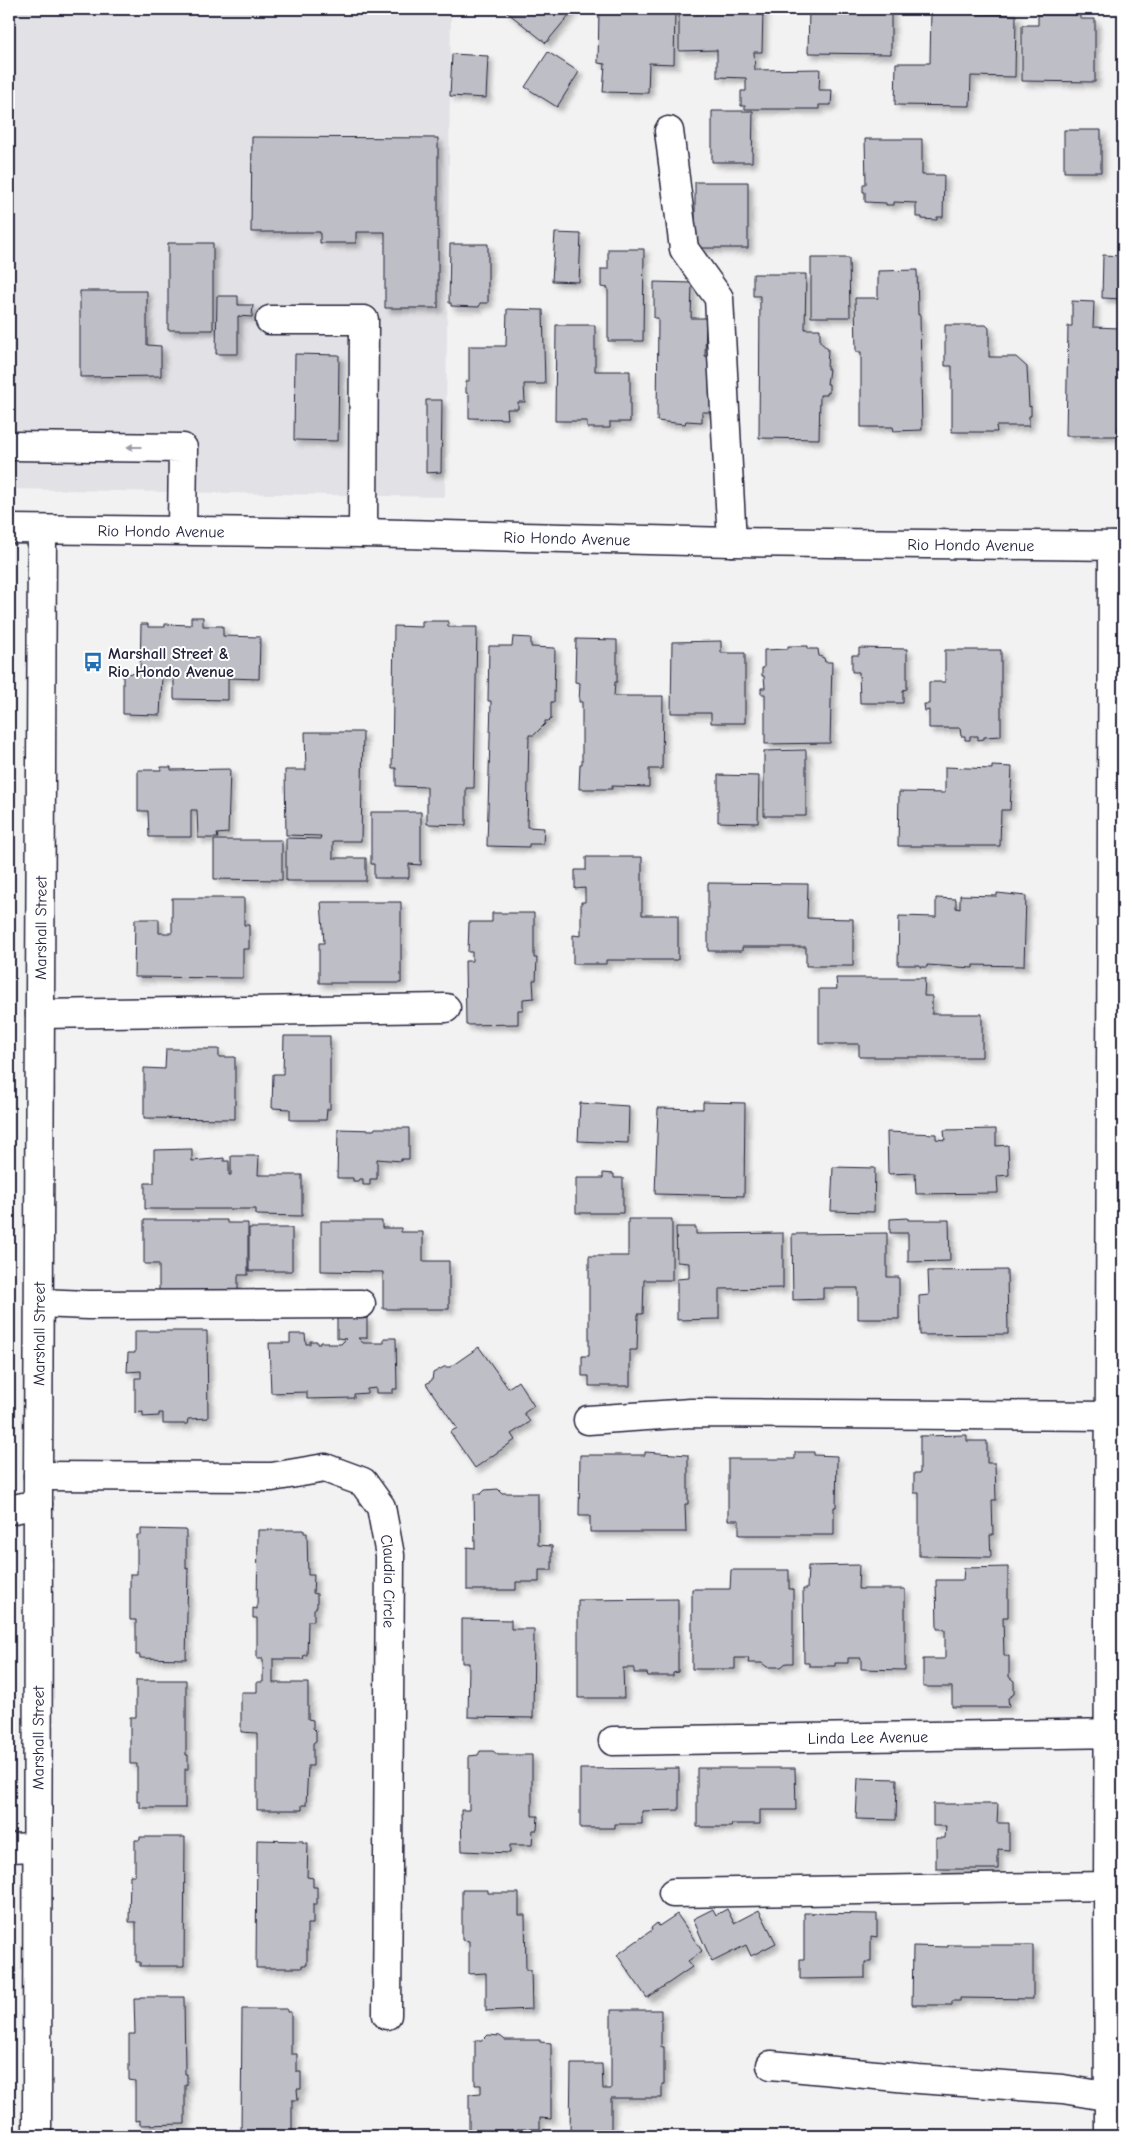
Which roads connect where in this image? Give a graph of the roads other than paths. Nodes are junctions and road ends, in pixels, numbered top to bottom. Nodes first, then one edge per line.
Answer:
1 (669, 131) dead end
2 (270, 320) dead end
3 (9, 446) edge
4 (9, 529) edge
5 (42, 530) junction
6 (182, 530) junction
7 (363, 533) junction
8 (732, 542) junction
9 (1118, 546) edge
10 (1118, 818) edge
11 (446, 1008) dead end
12 (40, 1014) junction
13 (39, 1303) junction
14 (361, 1304) dead end
15 (1110, 1416) junction
16 (588, 1420) dead end
17 (38, 1476) junction
18 (38, 1504) junction
19 (9, 1510) edge
20 (1116, 1733) edge
21 (614, 1741) dead end
22 (37, 1847) junction
23 (9, 1848) edge
24 (1108, 1886) junction
25 (673, 1893) dead end
26 (386, 2015) dead end
27 (771, 2065) dead end
28 (1116, 2098) edge
29 (37, 2136) edge
30 (1109, 2136) edge

1 - 8 street
2 - 7 street
6 -> 3 street
4 - 5 street, Rio Hondo Avenue
5 - 6 street, Rio Hondo Avenue
5 - 12 street, Marshall Street
6 - 7 street, Rio Hondo Avenue
7 - 8 street, Rio Hondo Avenue
8 - 9 street, Rio Hondo Avenue
9 - 10 street
10 - 15 street
11 - 12 street
12 - 13 street, Marshall Street
13 - 14 street
13 - 17 street, Marshall Street
15 - 16 street
15 - 20 street
17 - 18 street, Marshall Street
17 - 26 street, Claudia Circle
18 - 19 street
18 - 22 street, Marshall Street
20 - 21 street, Linda Lee Avenue
20 - 24 street
22 - 23 street
22 - 29 street, Marshall Street
24 - 25 street
24 - 28 street
27 - 28 street
28 - 30 street

